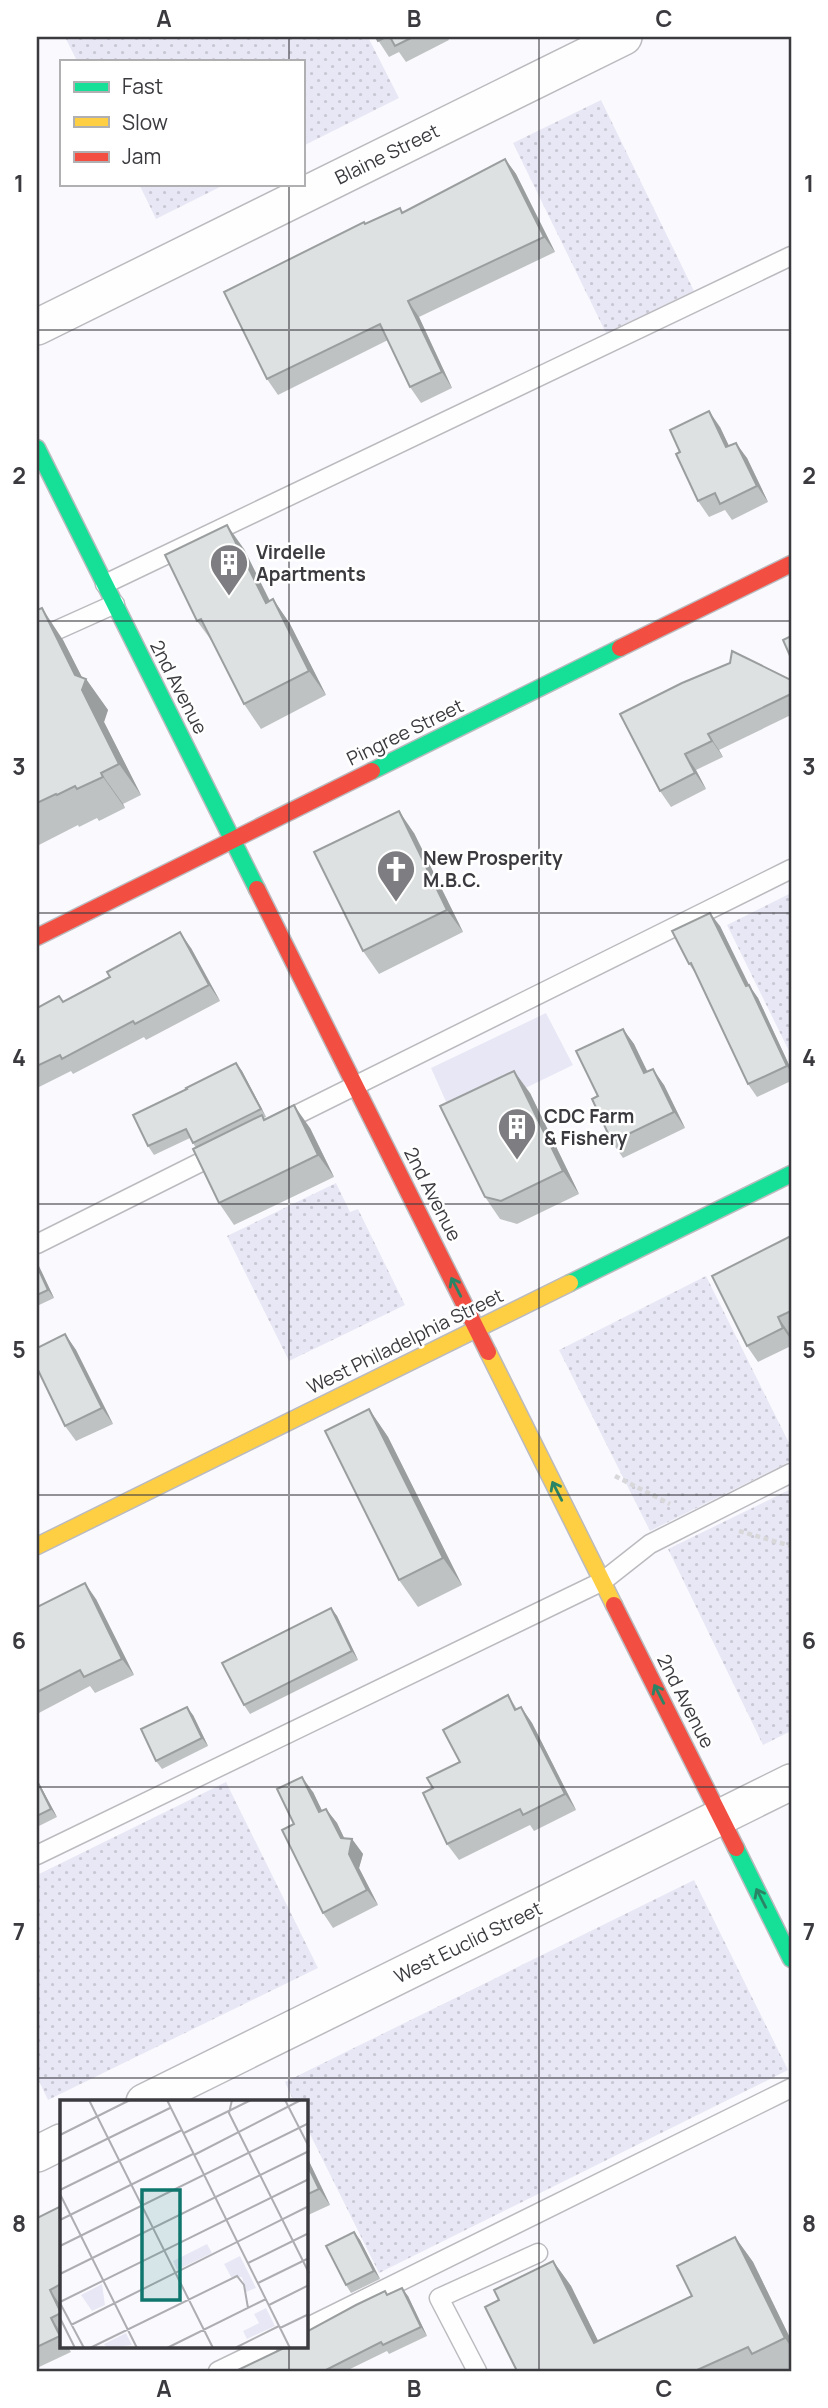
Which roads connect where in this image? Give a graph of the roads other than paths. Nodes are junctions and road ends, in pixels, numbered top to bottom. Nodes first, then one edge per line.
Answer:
1 (624, 37) edge
2 (791, 256) edge
3 (37, 327) edge
4 (37, 448) edge
5 (791, 564) edge
6 (105, 584) junction
7 (115, 604) junction
8 (37, 639) edge
9 (233, 841) junction
10 (791, 869) edge
11 (37, 937) edge
12 (355, 1086) junction
13 (262, 1132) edge
14 (237, 1144) edge
15 (791, 1174) edge
16 (37, 1244) edge
17 (477, 1329) junction
18 (791, 1474) edge
19 (37, 1546) edge
20 (603, 1581) junction
21 (791, 1782) edge
22 (720, 1817) junction
23 (37, 1855) edge
24 (791, 1959) edge
25 (791, 2088) edge
26 (148, 2100) edge
27 (60, 2142) edge
28 (37, 2154) edge
29 (538, 2253) dead end
30 (308, 2327) edge
31 (266, 2348) edge
32 (218, 2371) edge
33 (477, 2371) edge

1 - 3 street, Blaine Street
2 - 6 lane
4 - 6 street, 2nd Avenue
5 - 9 street, Pingree Street
6 - 7 street, 2nd Avenue
7 - 8 lane
7 - 9 street, 2nd Avenue
9 - 11 street, Pingree Street
9 - 12 street, 2nd Avenue
10 - 12 lane
12 - 13 lane
17 -> 12 street, 2nd Avenue
14 - 16 lane
15 - 17 street, West Philadelphia Street
17 - 19 street, West Philadelphia Street
20 -> 17 street, 2nd Avenue
18 - 20 lane
22 -> 20 street, 2nd Avenue
20 - 23 lane
21 - 22 street, West Euclid Street
24 -> 22 street, 2nd Avenue
22 - 26 street, West Euclid Street
25 - 30 lane
27 - 28 street
29 - 33 lane
31 - 32 lane

